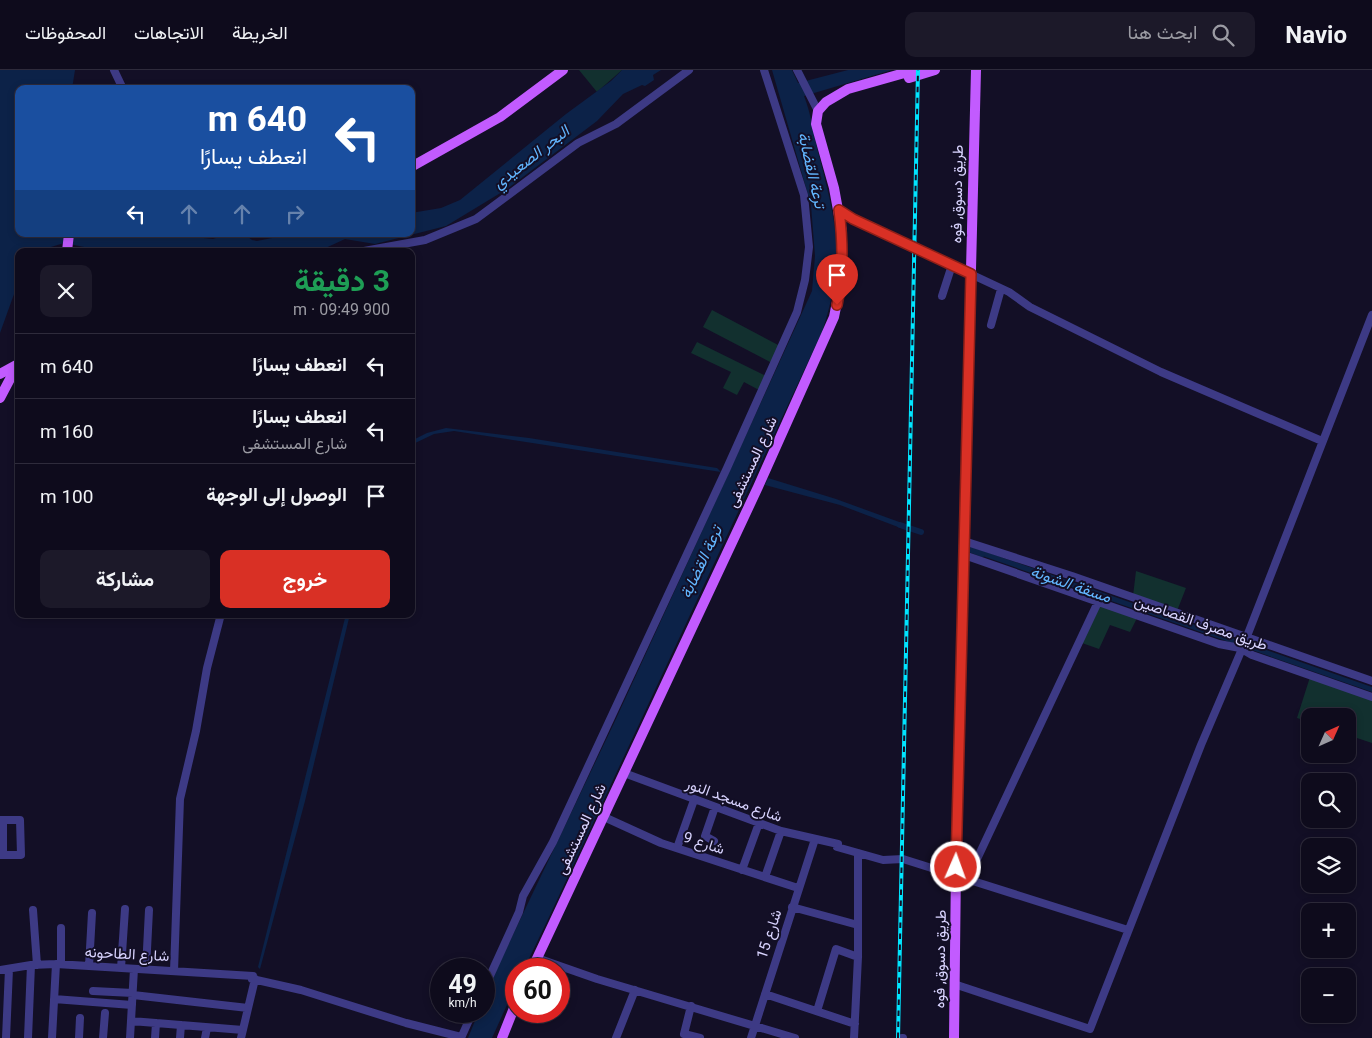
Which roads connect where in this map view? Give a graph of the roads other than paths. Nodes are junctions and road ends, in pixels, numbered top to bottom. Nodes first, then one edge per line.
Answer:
1 (114, 70) edge
2 (563, 70) edge
3 (689, 70) edge
4 (764, 70) edge
5 (797, 70) edge
6 (915, 70) edge
7 (935, 70) edge
8 (974, 72) edge
9 (121, 85) edge
10 (838, 96) junction
11 (818, 111) junction
12 (415, 165) edge
13 (839, 210) junction
14 (381, 248) edge
15 (952, 265) junction
16 (971, 274) junction
17 (1001, 289) junction
18 (942, 296) dead end
19 (1372, 314) edge
20 (991, 325) dead end
21 (15, 368) edge
22 (15, 372) edge
23 (0, 374) edge
24 (0, 398) edge
25 (1322, 441) junction
26 (964, 541) junction
27 (964, 555) junction
28 (1056, 571) junction
29 (1052, 586) junction
30 (1111, 590) junction
31 (1102, 603) junction
32 (220, 618) edge
33 (1246, 637) junction
34 (1242, 649) junction
35 (1372, 681) edge
36 (1372, 697) edge
37 (624, 773) junction
38 (694, 800) junction
39 (715, 808) junction
40 (604, 817) junction
41 (2, 820) edge
42 (759, 823) junction
43 (781, 831) junction
44 (814, 839) junction
45 (714, 841) dead end
46 (677, 848) junction
47 (858, 853) junction
48 (2, 855) edge
49 (742, 870) junction
50 (956, 872) junction
51 (765, 878) junction
52 (798, 888) junction
53 (792, 907) junction
54 (125, 909) dead end
55 (34, 910) dead end
56 (149, 910) dead end
57 (92, 913) dead end
58 (858, 925) junction
59 (61, 928) dead end
60 (1128, 930) junction
61 (858, 957) junction
62 (537, 958) edge
63 (59, 964) junction
64 (34, 965) junction
65 (495, 965) edge
66 (90, 966) junction
67 (121, 968) junction
68 (9, 969) junction
69 (134, 969) junction
70 (146, 969) junction
71 (570, 969) edge
72 (0, 970) edge
73 (174, 971) junction
74 (253, 978) junction
75 (954, 984) junction
76 (635, 990) junction
77 (94, 991) dead end
78 (133, 994) junction
79 (765, 994) junction
80 (54, 999) junction
81 (132, 1006) junction
82 (691, 1006) junction
83 (248, 1008) junction
84 (817, 1011) junction
85 (104, 1013) dead end
86 (80, 1018) dead end
87 (131, 1021) junction
88 (156, 1023) junction
89 (468, 1023) edge
90 (508, 1023) edge
91 (855, 1024) junction
92 (182, 1025) junction
93 (755, 1025) junction
94 (207, 1028) junction
95 (242, 1034) edge
96 (6, 1038) edge
97 (28, 1038) edge
98 (52, 1038) edge
99 (79, 1038) edge
100 (103, 1038) edge
101 (130, 1038) edge
102 (155, 1038) edge
103 (180, 1038) edge
104 (206, 1038) edge
105 (461, 1038) edge
106 (502, 1038) edge
107 (616, 1038) edge
108 (700, 1038) edge
109 (751, 1038) edge
110 (796, 1038) edge
111 (854, 1038) edge
112 (954, 1038) edge

1 - 9 street
2 - 12 main road
3 - 14 street
4 - 65 street
5 - 11 street
6 - 10 main road
7 - 10 main road
8 - 16 main road, طريق دسوق, فوه
10 - 11 main road
11 - 13 main road, شارع المستشفى
13 - 15 street
13 - 37 main road, شارع المستشفى
15 - 16 street
15 - 18 street
16 - 17 street
16 - 26 main road, طريق دسوق, فوه
17 - 20 street
17 - 25 street
19 - 25 street
21 - 23 main road
22 - 24 main road
25 - 33 street
26 - 27 main road, طريق دسوق, فوه
26 - 28 street
27 - 29 street, طريق مصرف القصاصين
27 - 50 main road, طريق دسوق, فوه
28 - 29 street
28 - 30 street
29 - 31 street, طريق مصرف القصاصين
30 - 31 street
30 - 33 street
31 - 34 street, طريق مصرف القصاصين
31 - 50 street
32 - 73 street
33 - 34 street
33 - 35 street
34 - 36 street, طريق مصرف القصاصين
34 - 60 street
37 - 38 street, شارع مسجد النور
37 - 40 main road, شارع المستشفى
38 - 39 street, شارع مسجد النور
38 - 46 street
39 - 42 street, شارع مسجد النور
39 - 45 street
40 - 46 street, شارع 9
40 - 62 main road, شارع المستشفى
41 - 48 street
41 - 48 street
42 - 43 street, شارع مسجد النور
42 - 49 street
43 - 44 street, شارع مسجد النور
43 - 51 street
44 - 47 street, شارع مسجد النور
44 - 52 street, شارع 15
46 - 49 street, شارع 9
47 - 50 street, شارع مسجد النور
47 - 58 street
49 - 51 street, شارع 9
50 - 60 street, شارع مسجد النور
50 - 75 main road, طريق دسوق, فوه
51 - 52 street, شارع 9
52 - 53 street, شارع 15
53 - 58 street
53 - 79 street, شارع 15
54 - 67 street
55 - 64 street
56 - 70 street
57 - 66 street
58 - 61 street
59 - 63 street
60 - 75 street
61 - 84 street
61 - 91 street
63 - 64 street, شارع الطاحونه
63 - 66 street, شارع الطاحونه
63 - 80 street
64 - 68 street, شارع الطاحونه
64 - 97 street
66 - 67 street, شارع الطاحونه
67 - 69 street, شارع الطاحونه
68 - 72 street, شارع الطاحونه
68 - 96 street
69 - 70 street, شارع الطاحونه
69 - 78 street
70 - 73 street, شارع الطاحونه
71 - 76 street
73 - 74 street, شارع الطاحونه
74 - 83 street
74 - 105 street, شارع الطاحونه
75 - 112 main road, طريق دسوق, فوه
76 - 82 street
76 - 107 street
77 - 78 street
78 - 81 street
78 - 83 street
79 - 84 street
79 - 93 street, شارع 15
80 - 81 street
80 - 98 street
81 - 87 street
82 - 93 street
82 - 108 street
83 - 95 street
84 - 91 street
85 - 100 street
86 - 99 street
87 - 88 street
87 - 101 street
88 - 92 street
88 - 102 street
89 - 105 street
90 - 106 main road
91 - 111 street
92 - 94 street
92 - 103 street
93 - 109 street, شارع 15
93 - 110 street
94 - 95 street
94 - 104 street

